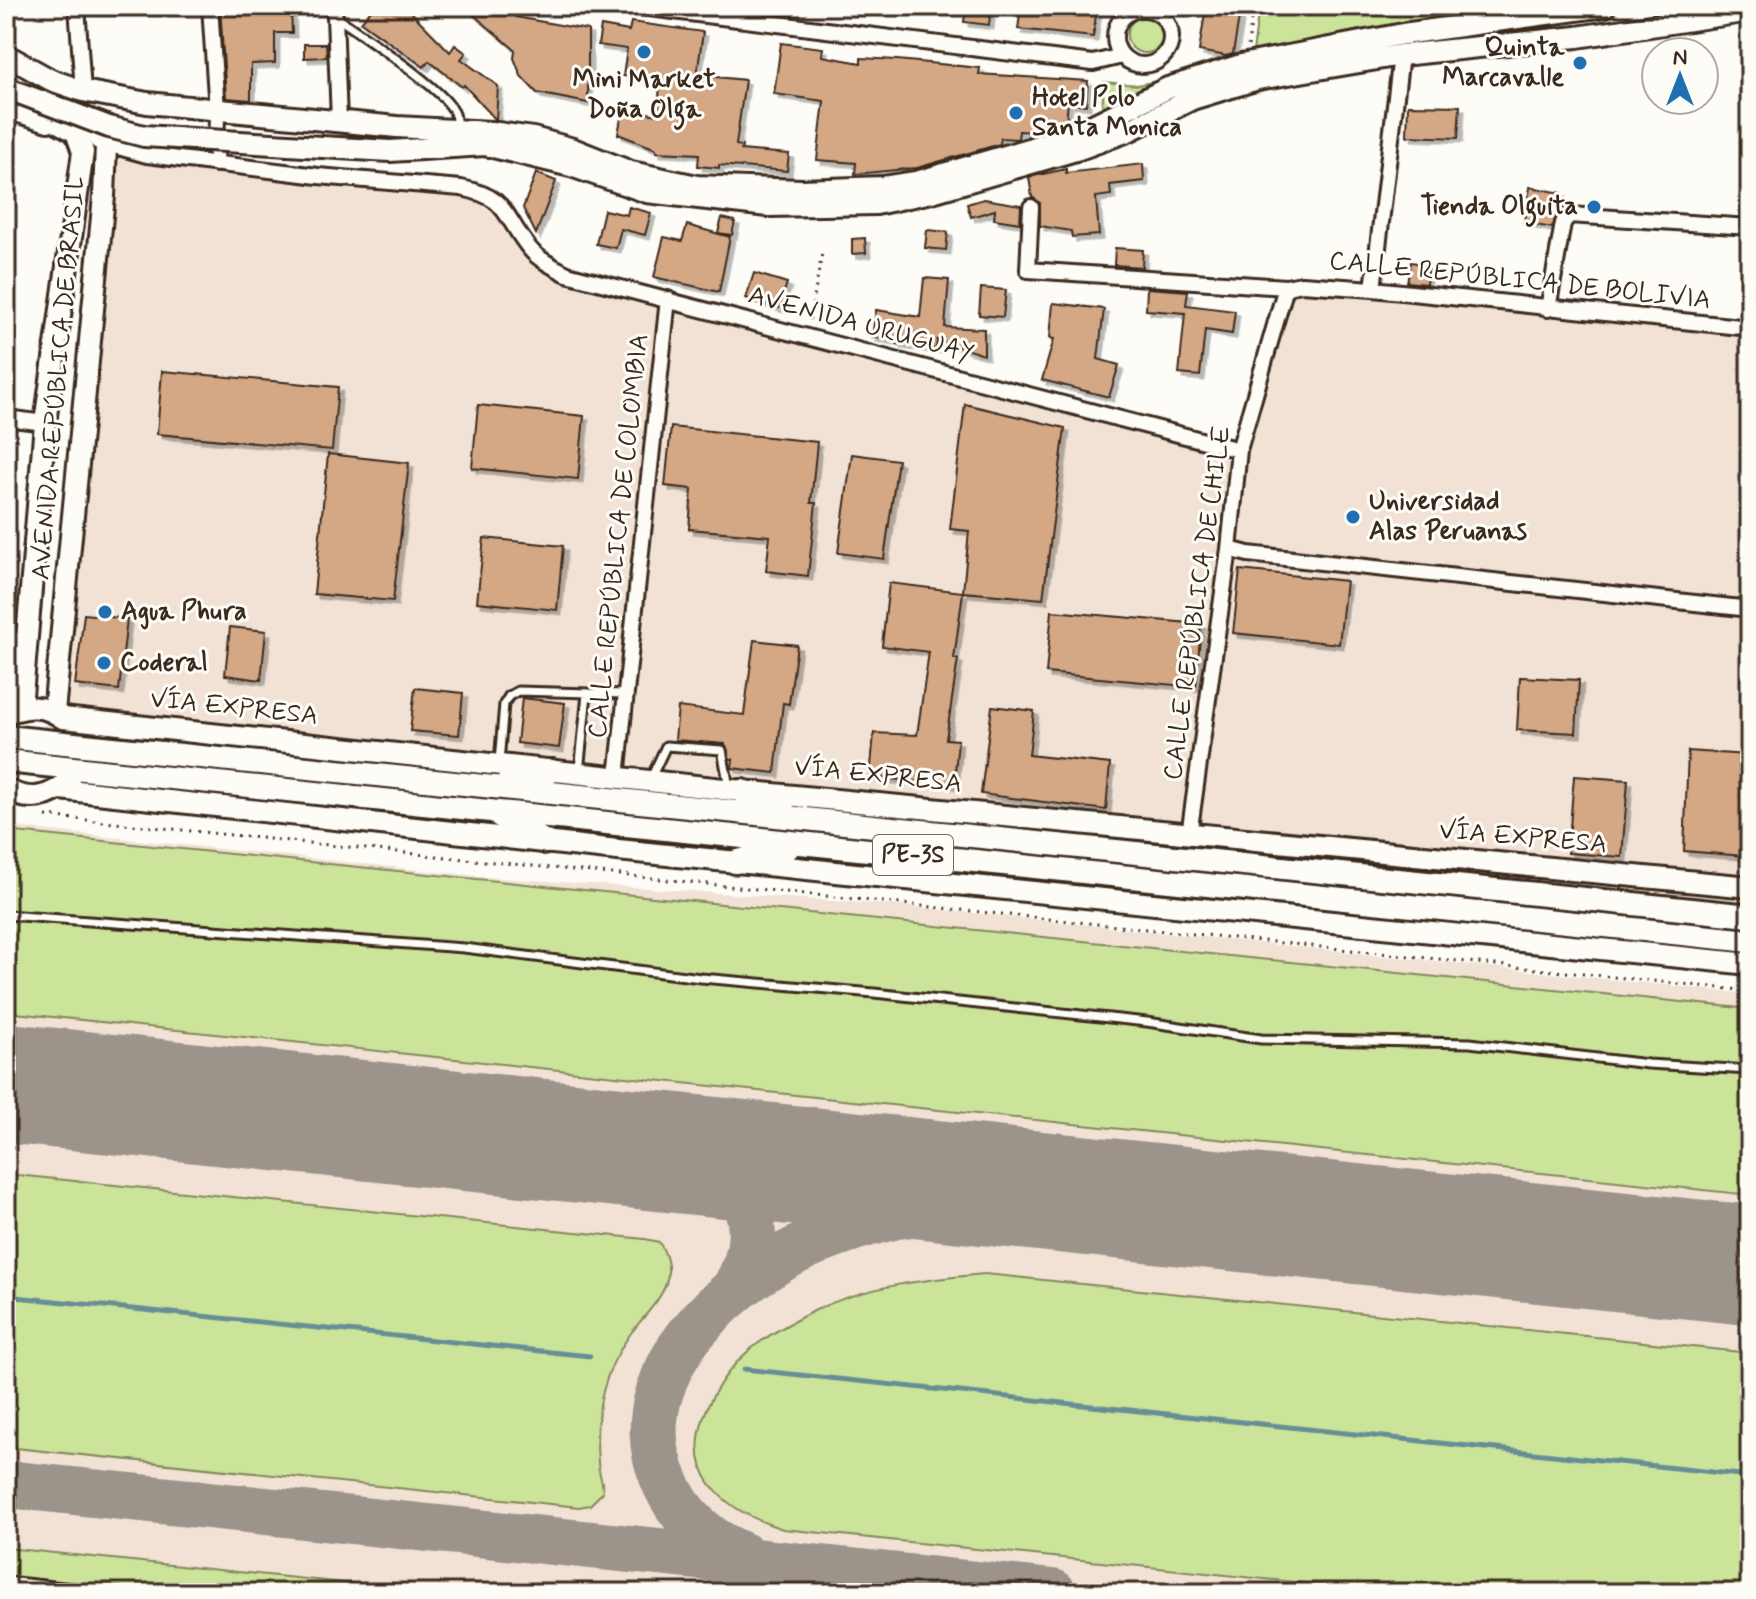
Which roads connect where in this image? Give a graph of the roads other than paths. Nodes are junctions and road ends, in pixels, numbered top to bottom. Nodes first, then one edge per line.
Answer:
1 (77, 6) edge
2 (210, 6) edge
3 (321, 6) edge
4 (633, 6) edge
5 (1605, 6) edge
6 (1577, 9) edge
7 (1750, 11) edge
8 (335, 16) junction
9 (6, 37) edge
10 (1577, 37) junction
11 (1401, 55) junction
12 (1122, 56) junction
13 (9, 63) edge
14 (6, 82) edge
15 (6, 88) edge
16 (83, 91) junction
17 (6, 111) edge
18 (217, 111) junction
19 (339, 121) junction
20 (76, 132) junction
21 (458, 132) junction
22 (288, 139) junction
23 (106, 145) junction
24 (216, 164) junction
25 (1031, 207) dead end
26 (1750, 227) edge
27 (1286, 287) junction
28 (1373, 289) junction
29 (668, 299) junction
30 (1548, 309) junction
31 (1750, 328) edge
32 (49, 393) junction
33 (84, 397) junction
34 (6, 418) edge
35 (45, 423) junction
36 (1239, 450) junction
37 (1229, 549) junction
38 (1750, 609) edge
39 (6, 639) edge
40 (27, 641) junction
41 (587, 694) junction
42 (625, 694) junction
43 (10, 712) edge
44 (58, 715) junction
45 (6, 737) edge
46 (78, 744) junction
47 (6, 761) edge
48 (76, 769) junction
49 (552, 771) joint
50 (579, 774) junction
51 (497, 776) junction
52 (617, 777) junction
53 (649, 781) junction
54 (6, 789) edge
55 (60, 789) junction
56 (735, 790) junction
57 (492, 811) junction
58 (802, 818) junction
59 (1189, 835) junction
60 (546, 842) junction
61 (803, 844) junction
62 (735, 862) junction
63 (1750, 887) edge
64 (6, 915) edge
65 (1750, 916) edge
66 (1750, 941) edge
67 (1750, 964) edge
68 (1750, 1070) edge
69 (6, 1581) edge
70 (121, 1593) edge

1 - 16 street
2 - 18 street
3 - 8 lane
4 - 12 street
5 - 6 main road
6 - 10 main road
6 - 21 main road
7 - 10 main road
8 - 19 street
8 - 21 lane
9 - 13 main road
10 - 11 main road
11 - 22 main road
11 - 28 street
12 - 12 street
13 - 16 main road
13 - 22 main road
13 - 23 main road
14 - 20 main road
15 - 22 main road, bridge
16 - 18 main road
17 - 20 street
18 - 19 main road
18 - 24 street
19 - 21 main road
20 - 23 street
20 - 32 main road, AVENIDA REPÚBLICA DE BRASIL
21 - 22 main road
23 - 24 street
23 - 33 main road, AVENIDA REPÚBLICA DE BRASIL
24 - 29 street, AVENIDA URUGUAY
25 - 27 street, CALLE REPÚBLICA DE BOLIVIA
26 - 30 street
27 - 28 street, CALLE REPÚBLICA DE BOLIVIA
27 - 36 street, CALLE REPÚBLICA DE CHILE
28 - 30 street, CALLE REPÚBLICA DE BOLIVIA
29 - 36 street, AVENIDA URUGUAY
29 - 42 street, CALLE REPÚBLICA DE COLOMBIA
30 - 31 street, CALLE REPÚBLICA DE BOLIVIA
32 - 33 main road
32 - 35 main road, AVENIDA REPÚBLICA DE BRASIL
33 - 44 main road, AVENIDA REPÚBLICA DE BRASIL
34 - 35 street
35 - 40 main road, AVENIDA REPÚBLICA DE BRASIL
36 - 37 street, CALLE REPÚBLICA DE CHILE
37 - 38 street
37 - 59 street, CALLE REPÚBLICA DE CHILE
39 - 40 street
40 - 43 main road, AVENIDA REPÚBLICA DE BRASIL
41 - 42 lane
41 - 50 lane
41 - 51 lane
42 - 52 street, CALLE REPÚBLICA DE COLOMBIA
43 - 44 main road, VÍA EXPRESA / PE-3S
44 - 46 main road
44 - 51 main road, VÍA EXPRESA / PE-3S
45 - 46 main road, VÍA EXPRESA / PE-3S
46 - 48 main road
46 - 51 main road, VÍA EXPRESA / PE-3S
47 - 48 main road, PE-3S
48 - 55 main road
48 - 57 main road, PE-3S
49 - 50 main road, VÍA EXPRESA / PE-3S
49 - 51 main road
50 - 52 main road, VÍA EXPRESA / PE-3S
51 - 58 main road, VÍA EXPRESA / PE-3S
52 - 53 main road, VÍA EXPRESA / PE-3S
53 - 56 main road, VÍA EXPRESA / PE-3S
53 - 56 lane
54 - 55 main road
55 - 60 main road, PE-3S
56 - 58 main road
56 - 59 main road, VÍA EXPRESA / PE-3S
57 - 60 main road
57 - 61 main road, PE-3S
58 - 65 main road, VÍA EXPRESA / PE-3S
59 - 63 main road, VÍA EXPRESA / PE-3S
60 - 62 main road, PE-3S
61 - 62 main road
61 - 66 main road, PE-3S
62 - 67 main road, PE-3S
64 - 68 lane
69 - 70 lane

